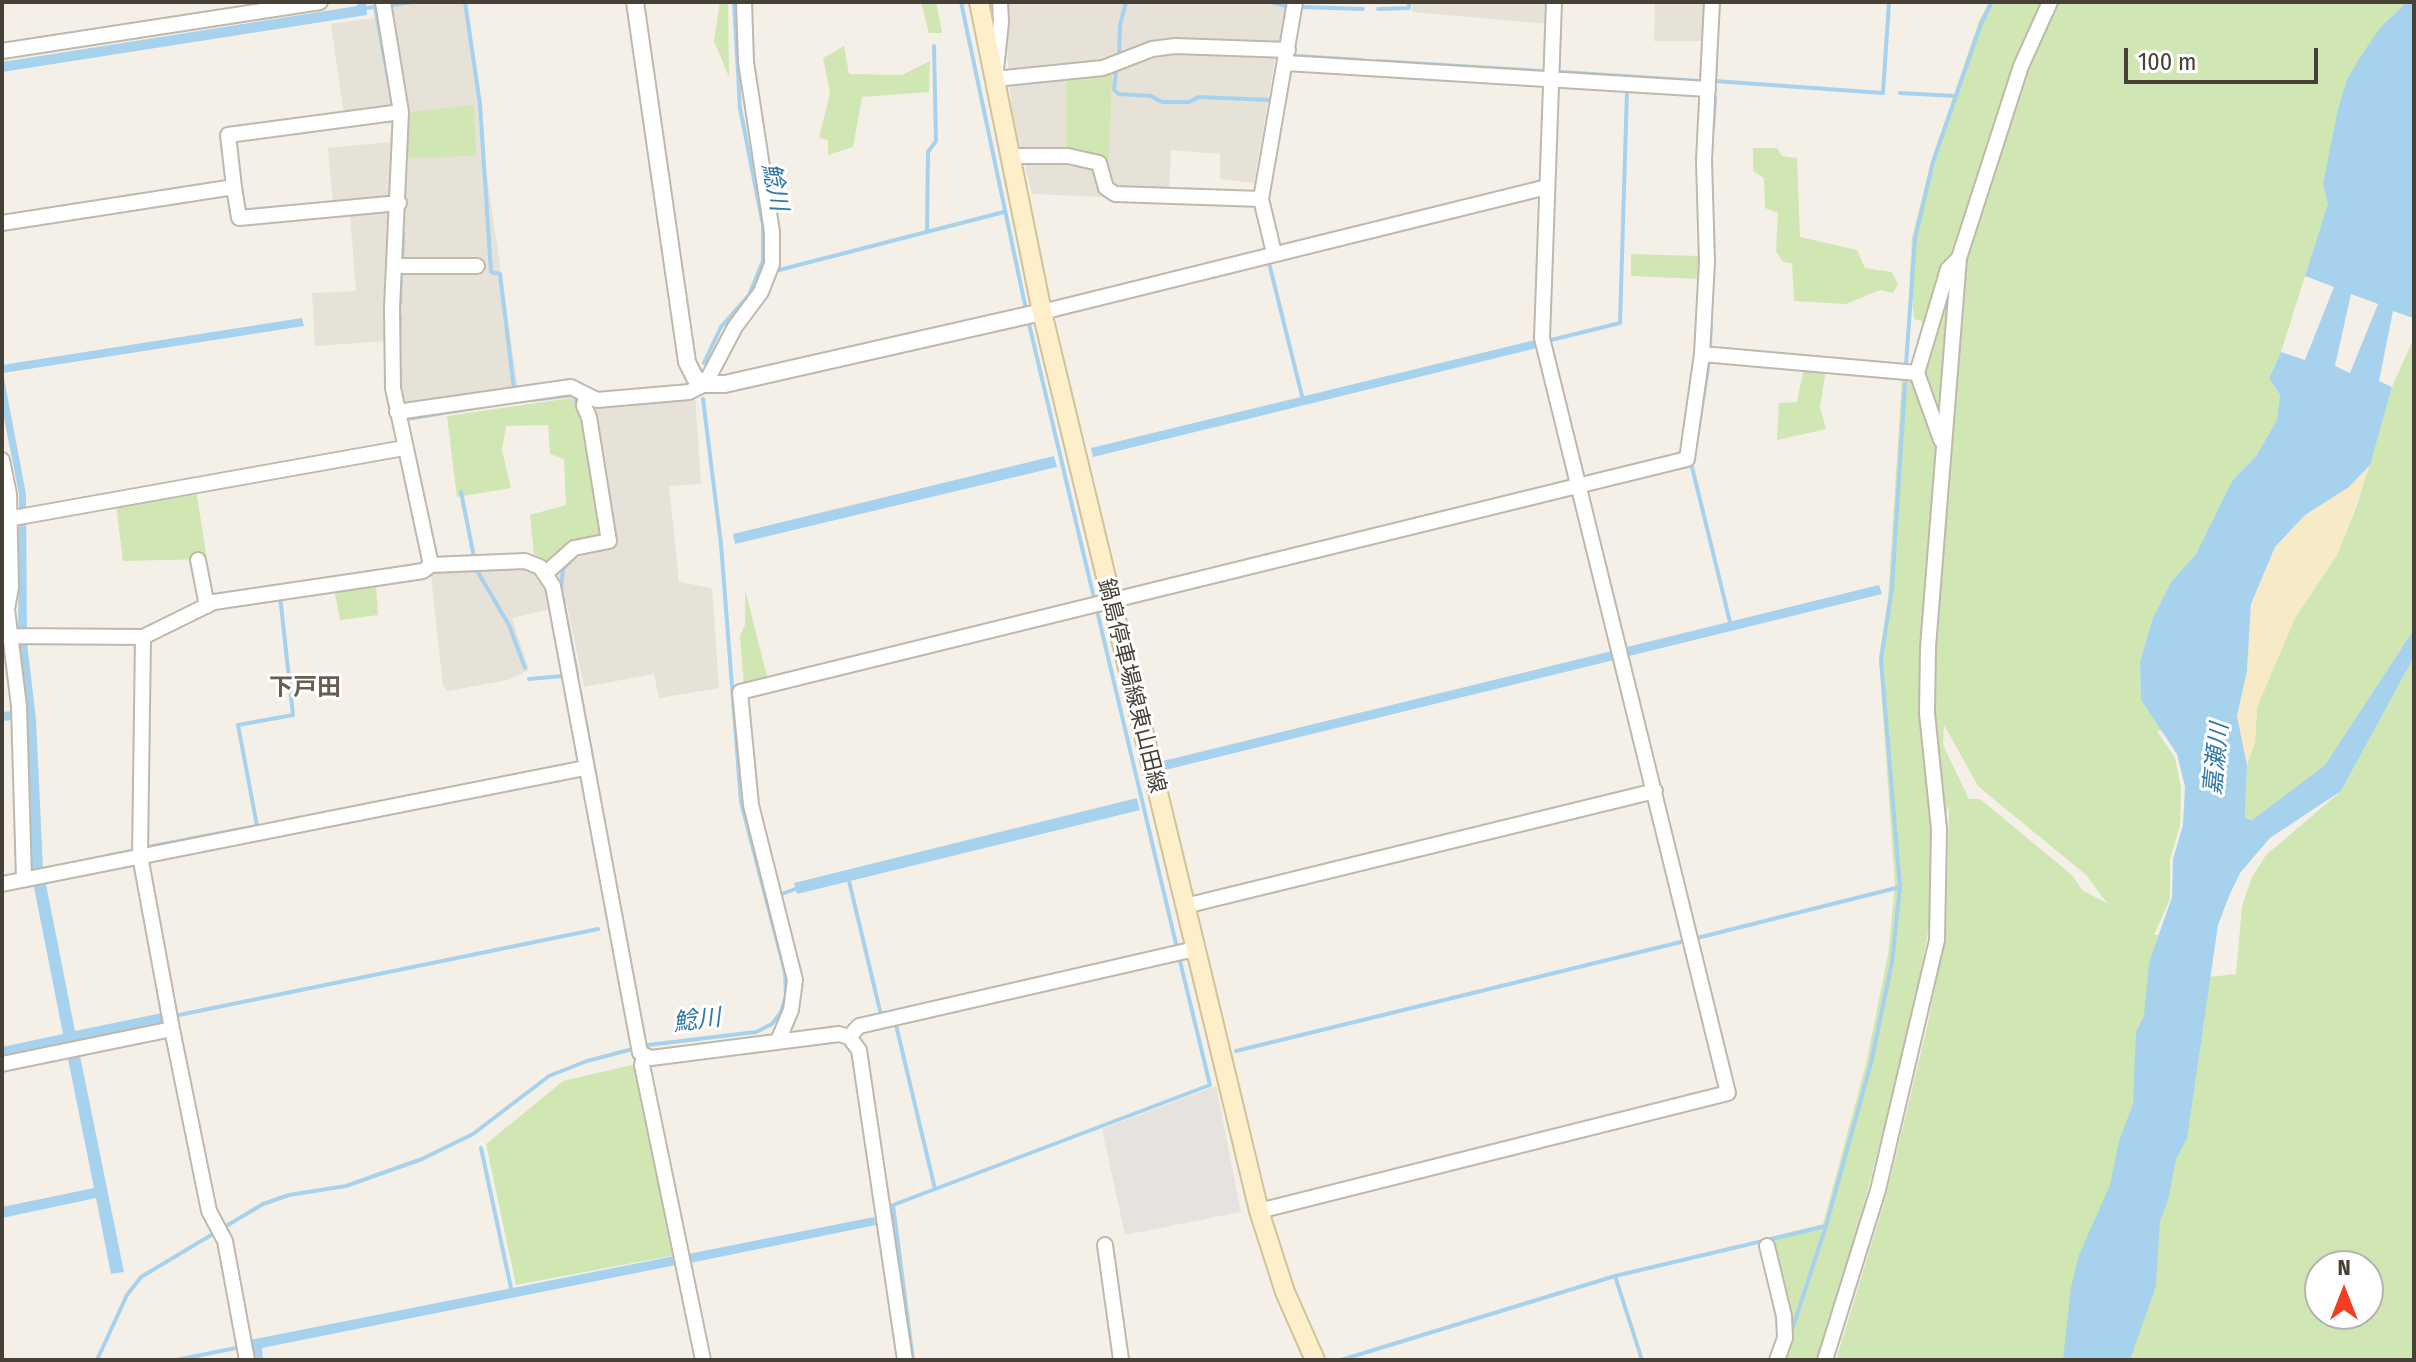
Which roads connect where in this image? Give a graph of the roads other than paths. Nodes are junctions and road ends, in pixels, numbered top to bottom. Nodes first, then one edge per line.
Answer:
1 (320, 2) edge
2 (383, 2) edge
3 (635, 2) edge
4 (744, 2) edge
5 (979, 2) edge
6 (1000, 2) edge
7 (1295, 2) edge
8 (1554, 2) edge
9 (1712, 2) edge
10 (2050, 2) edge
11 (2, 51) edge
12 (1287, 56) junction
13 (1550, 78) junction
14 (995, 79) junction
15 (1708, 89) junction
16 (401, 112) junction
17 (1011, 156) junction
18 (234, 187) junction
19 (1547, 187) junction
20 (1261, 199) junction
21 (399, 203) junction
22 (2, 223) edge
23 (1274, 253) junction
24 (1959, 258) junction
25 (395, 266) junction
26 (477, 266) dead end
27 (1042, 312) junction
28 (1702, 354) junction
29 (1917, 373) junction
30 (705, 384) junction
31 (586, 395) junction
32 (397, 412) junction
33 (1943, 445) junction
34 (404, 448) junction
35 (2, 460) edge
36 (1579, 486) junction
37 (6, 520) edge
38 (198, 560) dead end
39 (431, 565) junction
40 (546, 573) junction
41 (1099, 603) junction
42 (207, 606) junction
43 (10, 636) junction
44 (143, 637) junction
45 (585, 768) junction
46 (1655, 791) junction
47 (140, 856) junction
48 (26, 878) junction
49 (2, 884) edge
50 (1185, 906) junction
51 (1184, 951) junction
52 (172, 1029) junction
53 (849, 1037) junction
54 (778, 1041) junction
55 (642, 1055) junction
56 (2, 1064) edge
57 (1259, 1211) junction
58 (1105, 1245) dead end
59 (1767, 1246) dead end
60 (247, 1360) edge
61 (703, 1360) edge
62 (905, 1360) edge
63 (1121, 1360) edge
64 (1315, 1360) edge
65 (1777, 1360) edge
66 (1825, 1360) edge

1 - 11 street
2 - 16 street
3 - 30 street
4 - 30 street
5 - 14 main road, 鍋島停車場線東山田線
6 - 14 street
7 - 12 street
8 - 13 street
9 - 15 street
10 - 24 street
12 - 13 street
12 - 14 street
12 - 20 street
13 - 15 street
13 - 19 street
14 - 17 main road, 鍋島停車場線東山田線
15 - 28 street
16 - 18 street
16 - 21 street
17 - 20 street
17 - 27 main road, 鍋島停車場線東山田線
18 - 21 street
18 - 22 street
19 - 23 street
19 - 36 street
20 - 23 street
21 - 25 street
23 - 27 street
24 - 29 street
24 - 33 street
25 - 26 street
25 - 32 street
27 - 30 street
27 - 41 main road, 鍋島停車場線東山田線
28 - 29 street
28 - 36 street
29 - 33 street
30 - 31 street
31 - 32 street
31 - 40 street
32 - 34 street
33 - 66 street
34 - 37 street
34 - 39 street
35 - 37 street
36 - 41 street
36 - 46 street
37 - 43 street
38 - 42 street
39 - 40 street
39 - 42 street
40 - 45 street
41 - 50 main road, 鍋島停車場線東山田線
41 - 54 street
42 - 44 street
43 - 44 street
43 - 48 street
44 - 47 street
45 - 47 street
45 - 55 street
46 - 50 street
46 - 57 street
47 - 48 street
47 - 52 street
48 - 49 street
50 - 51 main road, 鍋島停車場線東山田線
51 - 53 street
51 - 57 main road, 鍋島停車場線東山田線
52 - 56 street
52 - 60 street
53 - 54 street
53 - 62 street
54 - 55 street
55 - 61 street
57 - 64 main road, 鍋島停車場線東山田線
58 - 63 street
59 - 65 street

